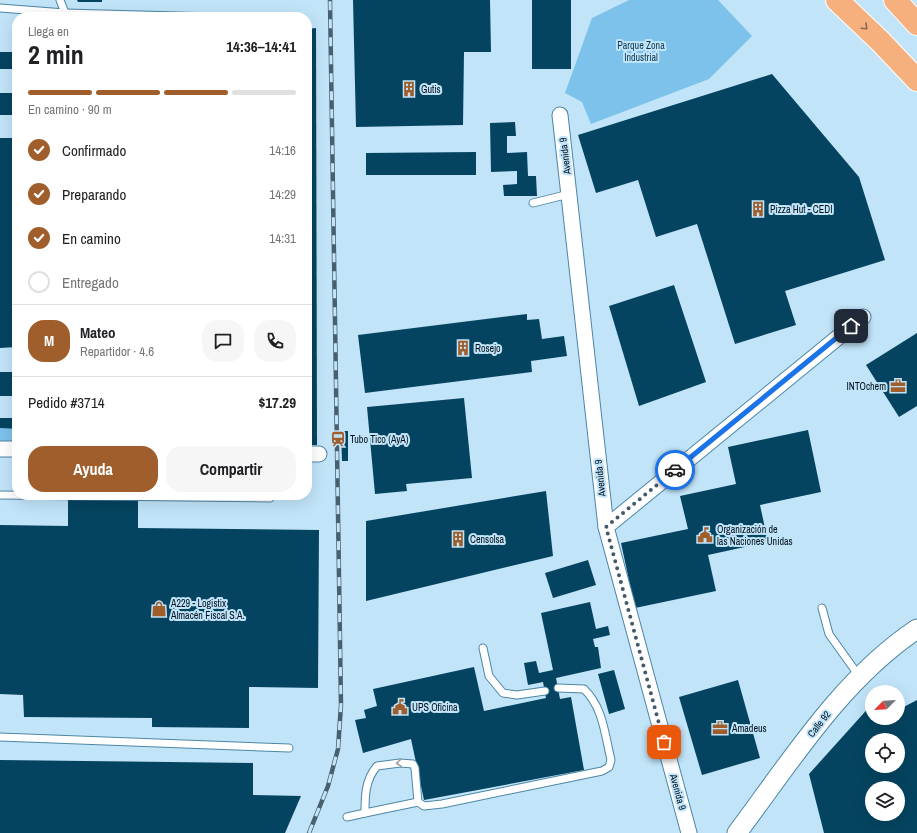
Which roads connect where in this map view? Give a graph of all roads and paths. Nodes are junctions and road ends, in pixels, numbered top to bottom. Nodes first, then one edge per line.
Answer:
1 (60, 0) edge
2 (837, 0) edge
3 (895, 0) edge
4 (0, 8) edge
5 (53, 12) edge
6 (66, 12) edge
7 (917, 24) edge
8 (917, 80) edge
9 (560, 115) dead end
10 (569, 194) junction
11 (533, 203) dead end
12 (863, 317) dead end
13 (0, 449) edge
14 (12, 449) edge
15 (0, 496) edge
16 (12, 496) edge
17 (606, 527) junction
18 (822, 608) dead end
19 (917, 629) edge
20 (483, 648) dead end
21 (859, 676) junction
22 (558, 688) dead end
23 (545, 691) dead end
24 (0, 737) edge
25 (289, 748) dead end
26 (418, 802) junction
27 (365, 813) junction
28 (347, 817) dead end
29 (689, 833) edge
30 (737, 833) edge

1 - 6 lane
2 -> 8 highway
3 - 7 highway
4 - 5 lane
9 - 10 street, Avenida 9
10 - 11 lane
10 - 17 street, Avenida 9
12 - 17 street
13 - 14 street
15 - 16 lane
17 - 29 street, Avenida 9
18 - 21 lane
19 - 21 street, Calle 92
20 - 23 lane
21 - 30 street, Calle 92
22 - 26 lane
24 - 25 lane
26 - 27 lane
26 -> 27 lane
27 - 28 lane

